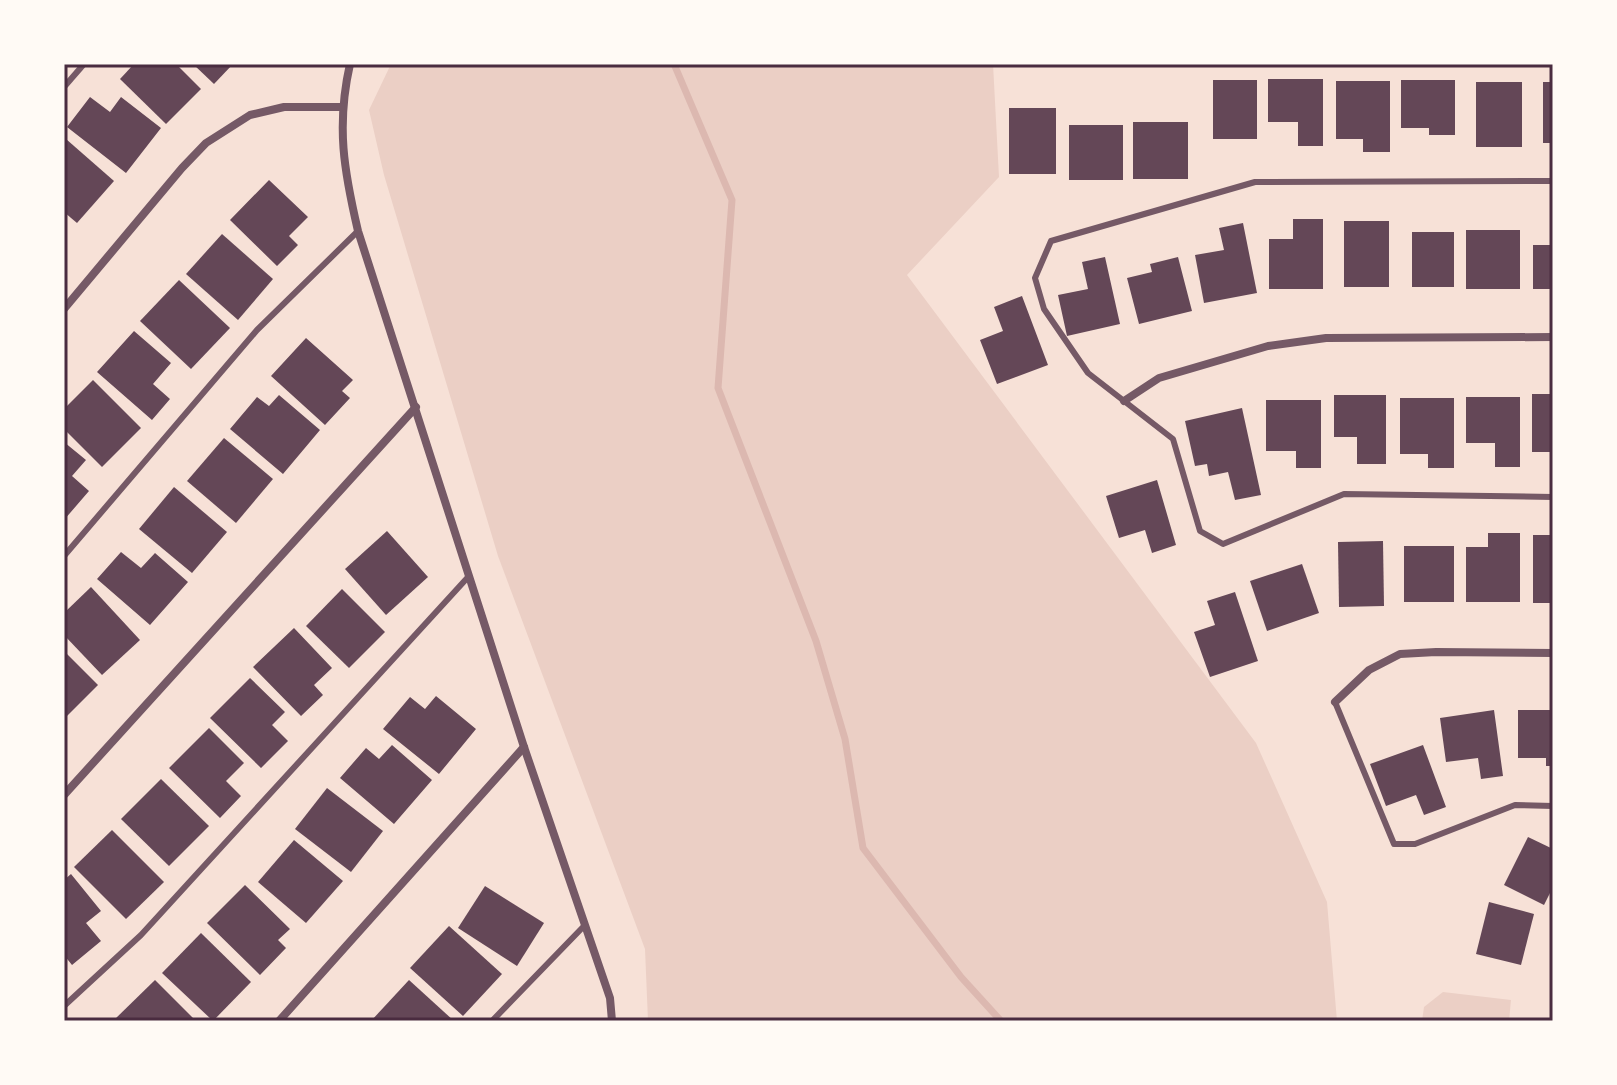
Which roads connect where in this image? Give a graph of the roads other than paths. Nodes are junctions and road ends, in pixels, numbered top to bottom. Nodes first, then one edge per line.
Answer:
1 (84, 64) edge
2 (350, 64) edge
3 (64, 87) edge
4 (341, 107) junction
5 (1553, 181) edge
6 (358, 231) junction
7 (64, 309) edge
8 (1553, 337) edge
9 (1124, 401) junction
10 (416, 407) junction
11 (1553, 497) edge
12 (64, 556) edge
13 (469, 576) junction
14 (1553, 653) edge
15 (1335, 702) joint
16 (524, 747) junction
17 (64, 795) edge
18 (1553, 806) edge
19 (584, 926) junction
20 (64, 1006) edge
21 (279, 1021) edge
22 (492, 1021) edge
23 (612, 1021) edge

1 - 3 lane
2 - 4 street
4 - 6 street
4 - 7 street
5 - 9 lane
6 - 10 street
6 - 12 lane
8 - 9 street
9 - 11 lane
10 - 13 street
10 - 17 street
13 - 16 street
13 - 20 lane
14 - 15 street
15 - 18 lane
16 - 19 street
16 - 21 street
19 - 22 lane
19 - 23 street

